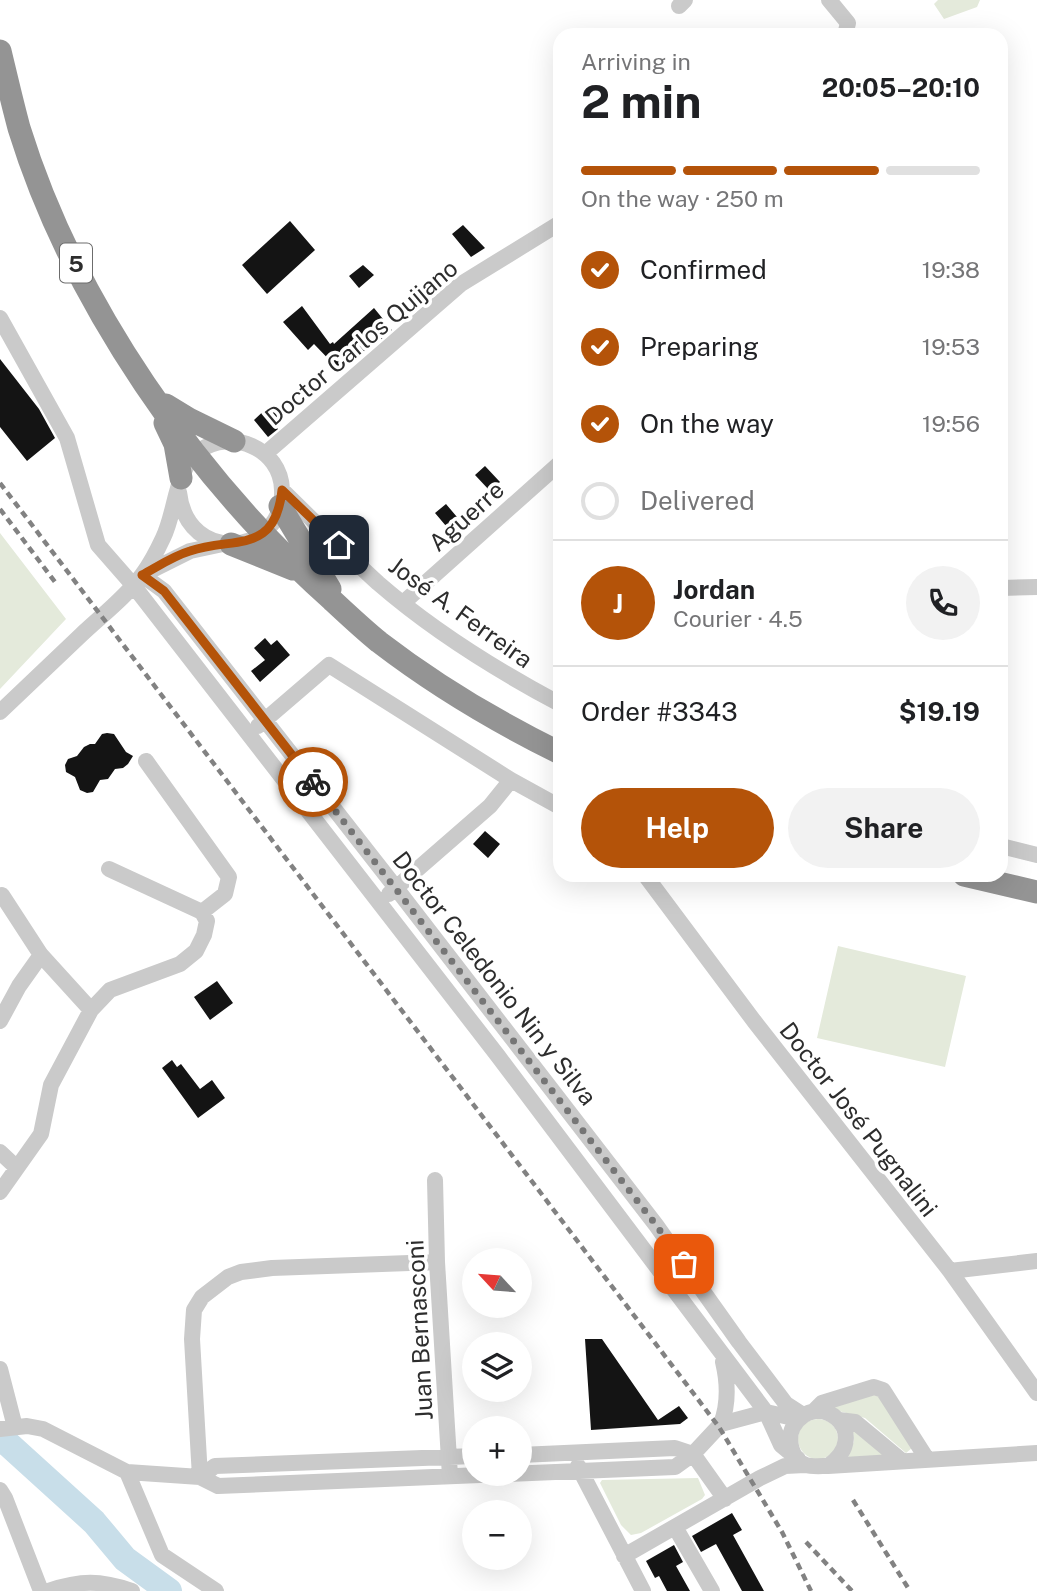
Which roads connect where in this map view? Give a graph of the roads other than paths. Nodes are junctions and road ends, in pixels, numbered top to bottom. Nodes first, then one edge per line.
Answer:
1 (829, 0) edge
2 (847, 28) edge
3 (0, 51) edge
4 (553, 227) edge
5 (0, 318) edge
6 (154, 398) junction
7 (234, 441) junction
8 (197, 453) junction
9 (265, 454) junction
10 (553, 469) edge
11 (180, 485) junction
12 (281, 498) junction
13 (263, 533) junction
14 (227, 544) junction
15 (301, 573) junction
16 (137, 580) junction
17 (1037, 587) edge
18 (1008, 588) edge
19 (403, 603) junction
20 (342, 610) junction
21 (553, 700) edge
22 (0, 712) edge
23 (265, 721) junction
24 (248, 735) junction
25 (553, 749) edge
26 (146, 761) dead end
27 (511, 780) junction
28 (553, 803) edge
29 (1008, 848) edge
30 (1037, 855) edge
31 (109, 869) dead end
32 (650, 882) edge
33 (994, 882) edge
34 (396, 888) junction
35 (1037, 892) edge
36 (2, 895) dead end
37 (379, 903) junction
38 (202, 912) junction
39 (41, 955) junction
40 (91, 1010) junction
41 (0, 1021) edge
42 (515, 1042) junction
43 (498, 1056) junction
44 (0, 1152) edge
45 (17, 1168) junction
46 (435, 1180) dead end
47 (0, 1192) edge
48 (656, 1225) junction
49 (637, 1239) junction
50 (1037, 1261) edge
51 (437, 1262) junction
52 (950, 1271) junction
53 (721, 1356) junction
54 (0, 1369) edge
55 (1037, 1393) edge
56 (765, 1412) junction
57 (805, 1415) junction
58 (839, 1420) junction
59 (721, 1424) junction
60 (6, 1428) edge
61 (572, 1454) junction
62 (693, 1454) junction
63 (532, 1455) edge
64 (1036, 1455) edge
65 (449, 1457) junction
66 (462, 1457) edge
67 (927, 1460) junction
68 (902, 1461) junction
69 (802, 1462) junction
70 (828, 1466) junction
71 (127, 1472) junction
72 (581, 1472) junction
73 (450, 1476) junction
74 (200, 1477) junction
75 (0, 1490) edge
76 (725, 1499) junction
77 (675, 1527) junction
78 (624, 1556) junction
79 (639, 1590) edge
80 (41, 1591) edge
81 (48, 1591) edge
82 (132, 1591) edge
83 (216, 1591) edge
84 (712, 1591) edge

1 - 2 street
3 - 6 highway, 5
4 - 9 street, Doctor Carlos Quijano
5 - 16 street
6 - 7 highway
6 - 8 highway, 5
6 - 11 highway
7 - 8 street
7 - 9 street
8 - 11 street
8 - 13 highway, 5
9 - 12 street
10 - 19 street, Aguerre
11 - 14 street
11 - 16 street
12 - 13 street
12 - 19 street, José A. Ferreira
12 - 20 highway
13 - 14 street
13 - 15 highway, 5
14 - 15 highway
14 - 16 street
15 - 20 highway, 5
16 - 22 street
16 - 23 street, Doctor Celedonio Nin y Silva
16 - 24 street, Doctor Celedonio Nin y Silva
17 - 18 street
19 - 21 street, José A. Ferreira
20 - 25 highway, 5
23 - 24 street
23 - 27 street
23 - 34 street, Doctor Celedonio Nin y Silva
24 - 37 street, Doctor Celedonio Nin y Silva
26 - 38 street
27 - 28 street
27 - 34 street
29 - 30 street
31 - 38 street
32 - 52 street, Doctor José Pugnalini
33 - 35 highway
34 - 37 street
34 - 42 street, Doctor Celedonio Nin y Silva
36 - 39 street
37 - 43 street, Doctor Celedonio Nin y Silva
38 - 40 street
39 - 40 street
39 - 41 street
40 - 45 street
42 - 43 street
42 - 48 street, Doctor Celedonio Nin y Silva
43 - 49 street, Doctor Celedonio Nin y Silva
44 - 45 street
45 - 47 street
46 - 51 street, Juan Bernasconi
48 - 49 street
48 - 57 street, Doctor Celedonio Nin y Silva
49 - 53 street, Doctor Celedonio Nin y Silva
50 - 52 street
51 - 65 street, Juan Bernasconi
51 - 74 street
52 - 55 street, Doctor José Pugnalini
53 - 56 street, Doctor Celedonio Nin y Silva
53 - 59 street
54 - 60 street
56 - 57 street
56 - 59 street
56 - 69 street, Doctor Celedonio Nin y Silva
57 - 58 street
57 - 67 street
57 - 69 street
58 - 68 street
58 - 70 street
59 - 62 street
60 - 71 street
61 - 62 street
61 - 63 street
61 - 72 street
62 - 72 street
62 - 76 street
64 - 67 street
65 - 66 street
65 - 73 street, Juan Bernasconi
65 - 74 street
67 - 68 street
68 - 70 street
69 - 70 street
69 - 76 street
71 - 74 street
71 - 83 street
72 - 73 street
72 - 78 street
73 - 74 street
75 - 80 street
76 - 77 street
77 - 78 street
77 - 84 street
78 - 79 street
81 - 82 street

